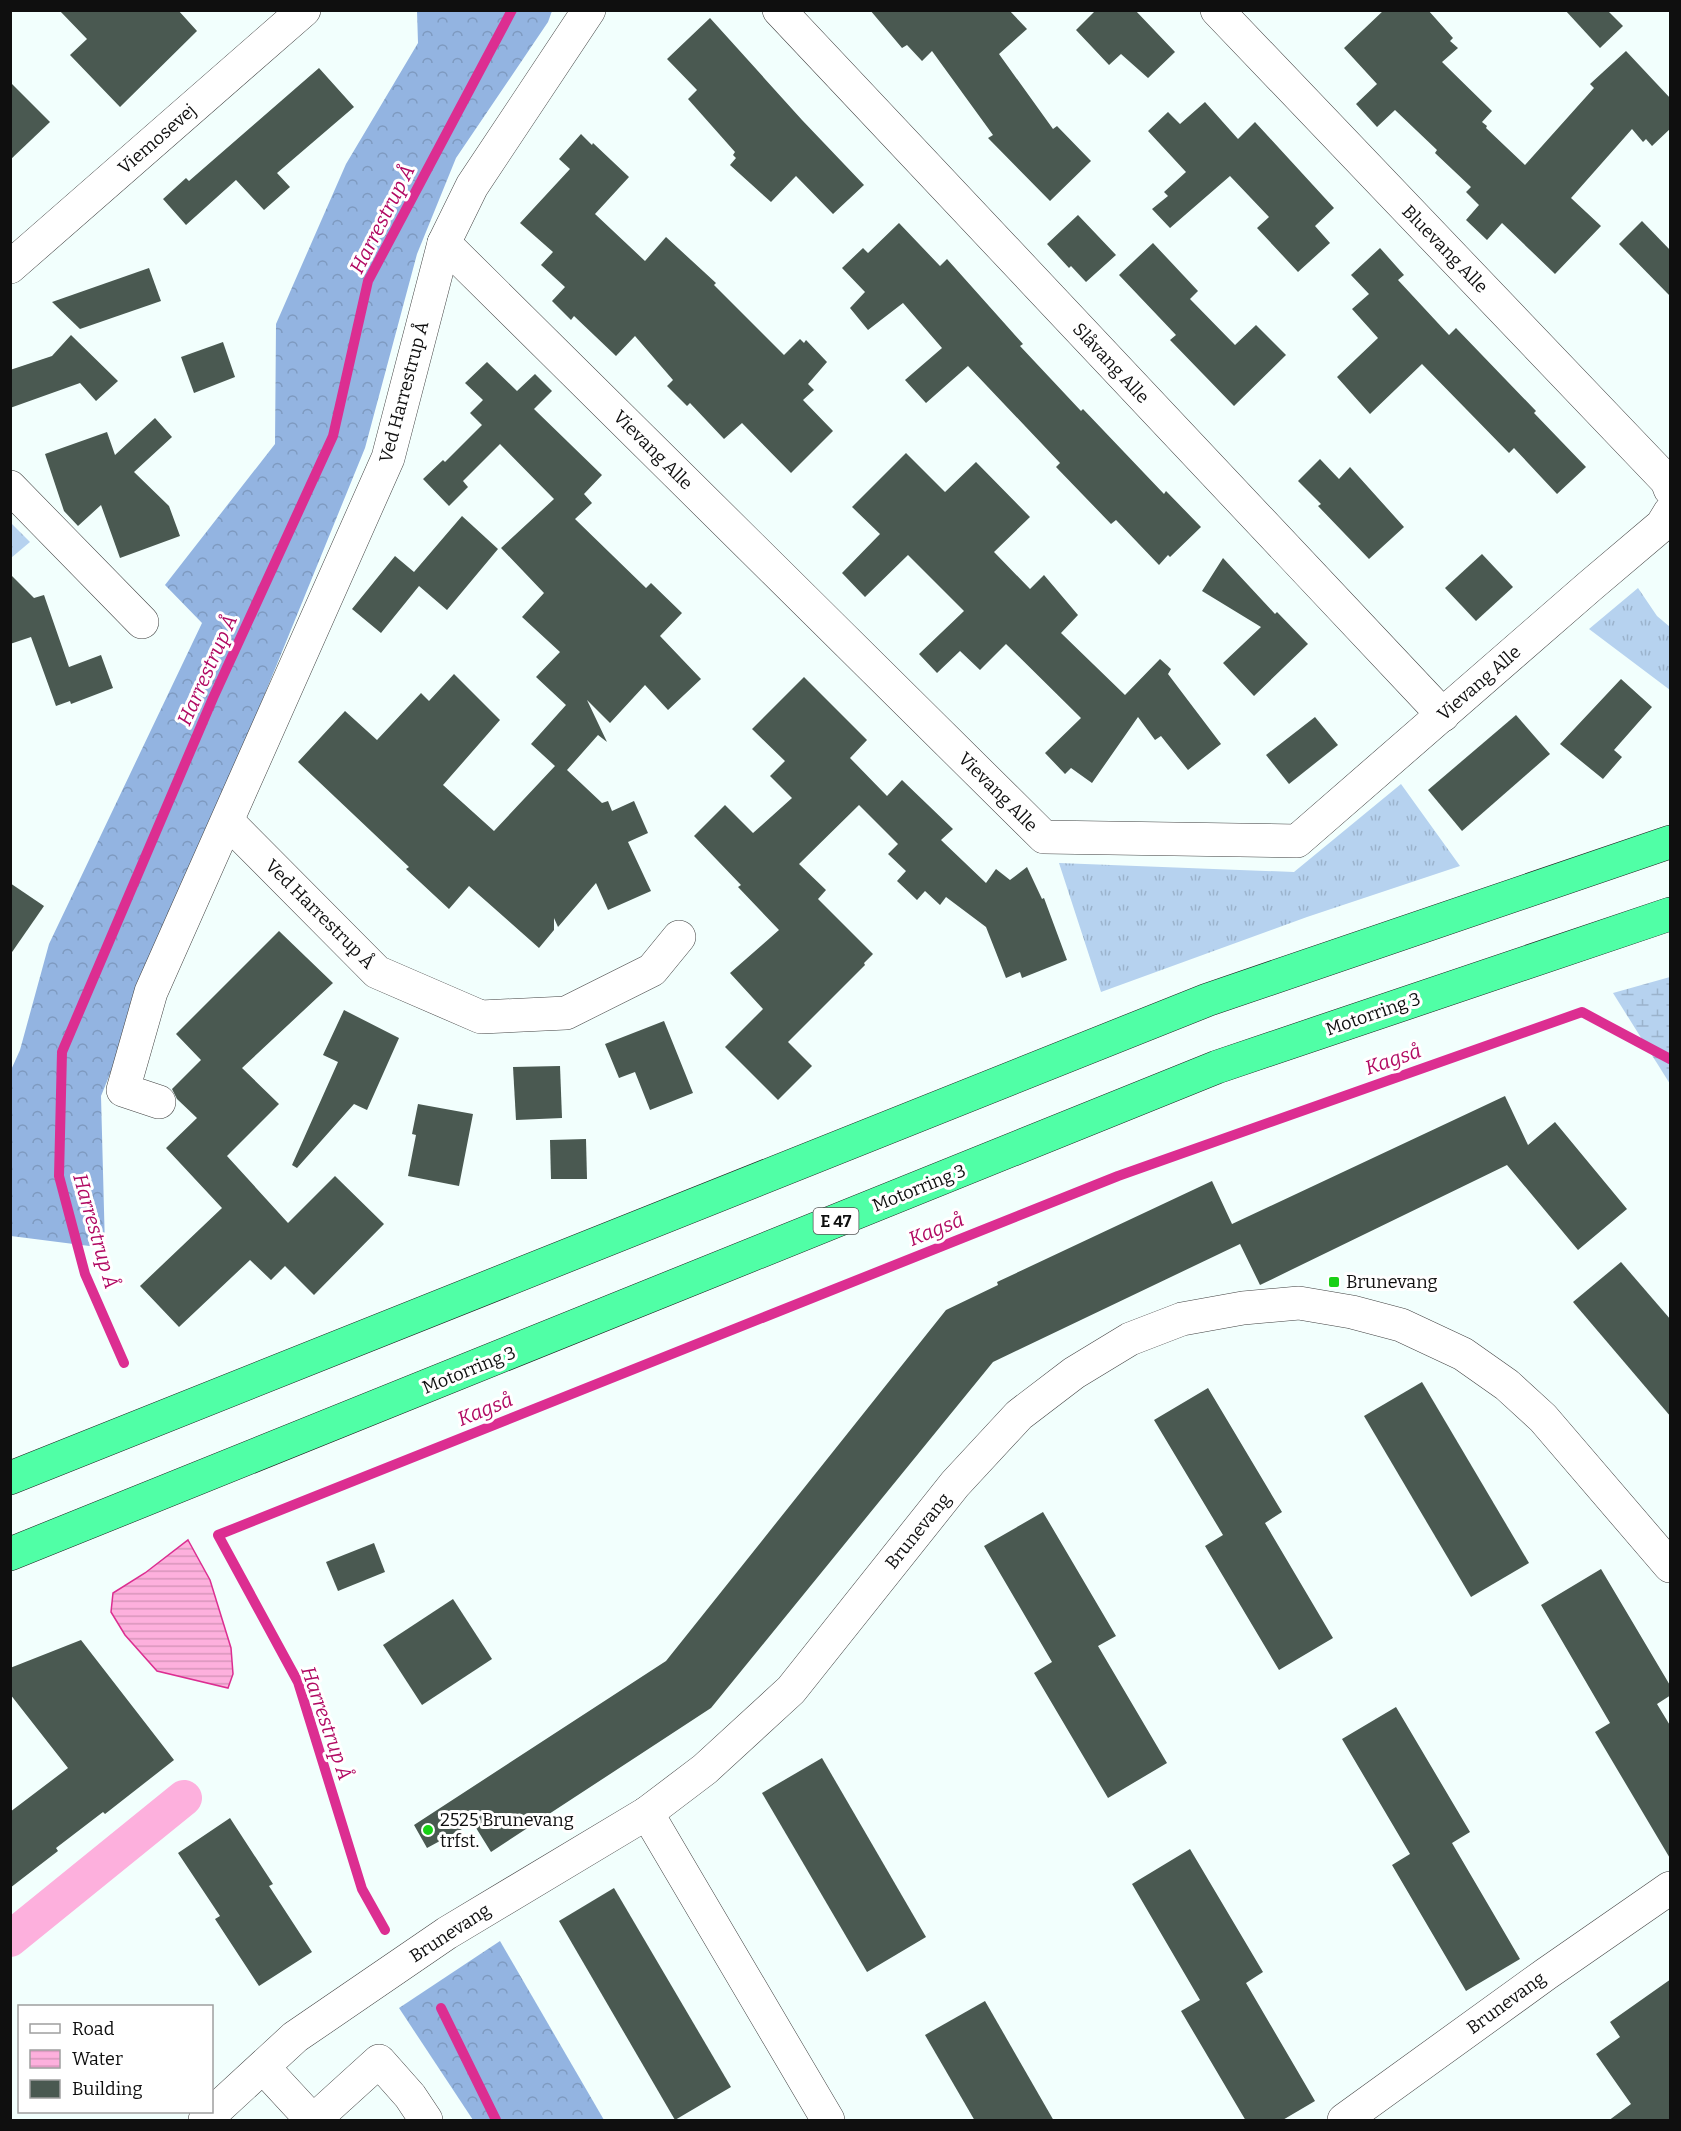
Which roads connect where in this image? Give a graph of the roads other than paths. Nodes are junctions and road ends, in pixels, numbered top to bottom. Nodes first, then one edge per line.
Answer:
1 (304, 10) edge
2 (589, 10) edge
3 (778, 10) edge
4 (1217, 10) edge
5 (444, 243) junction
6 (10, 267) edge
7 (10, 487) edge
8 (1671, 489) edge
9 (1671, 512) edge
10 (142, 622) dead end
11 (1443, 715) junction
12 (228, 822) junction
13 (1671, 842) edge
14 (1671, 914) edge
15 (679, 937) dead end
16 (159, 1102) dead end
17 (10, 1478) edge
18 (10, 1554) edge
19 (1671, 1566) edge
20 (647, 1814) junction
21 (1671, 1888) edge
22 (263, 2067) junction
23 (205, 2121) edge
24 (313, 2121) edge
25 (426, 2121) edge
26 (828, 2121) edge
27 (1344, 2121) edge

1 - 6 street, Viemosevej
2 - 5 street, Ved Harrestrup Å
3 - 11 street, Slåvang Alle
4 - 8 street, Bluevang Alle
5 - 11 street, Vievang Alle
5 - 12 street, Ved Harrestrup Å
7 - 10 street
9 - 11 street, Vievang Alle
12 - 15 street, Ved Harrestrup Å
12 - 16 street, Ved Harrestrup Å
13 - 17 highway
14 - 18 highway, Motorring 3 / E 47
19 - 20 street, Brunevang
20 - 22 street, Brunevang
20 - 26 street
21 - 27 street, Brunevang
22 - 23 street, Brunevang
22 - 24 street
24 - 25 street

